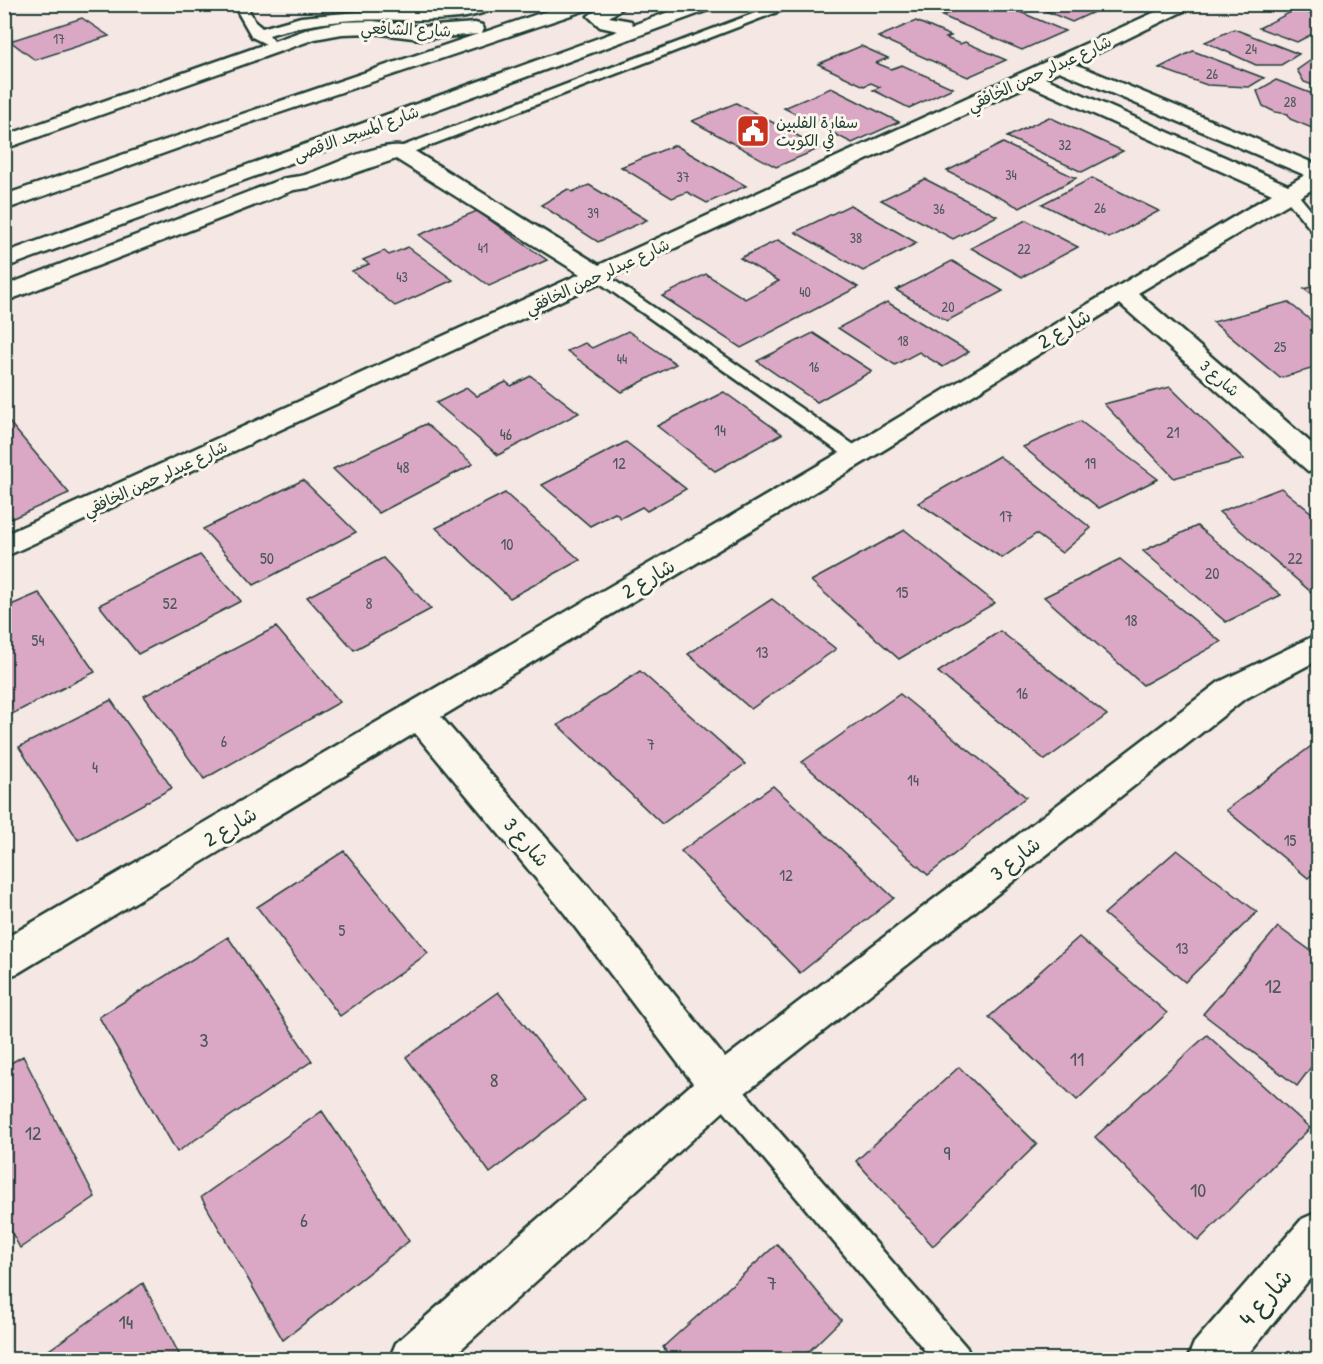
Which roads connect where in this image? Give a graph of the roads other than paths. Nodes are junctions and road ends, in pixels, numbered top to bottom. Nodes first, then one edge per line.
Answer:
1 (239, 4) edge
2 (404, 4) edge
3 (494, 4) edge
4 (572, 4) edge
5 (586, 4) edge
6 (620, 4) edge
7 (708, 4) edge
8 (792, 4) edge
9 (1189, 4) edge
10 (674, 17) junction
11 (426, 18) junction
12 (257, 34) junction
13 (276, 48) junction
14 (1059, 64) junction
15 (1029, 78) junction
16 (242, 119) junction
17 (4, 143) edge
18 (400, 152) junction
19 (254, 170) junction
20 (1318, 172) edge
21 (1318, 177) edge
22 (290, 184) junction
23 (1290, 194) junction
24 (4, 204) edge
25 (1318, 228) edge
26 (4, 261) edge
27 (599, 275) junction
28 (1122, 292) junction
29 (4, 295) edge
30 (856, 455) junction
31 (1318, 464) edge
32 (4, 547) edge
33 (1318, 646) edge
34 (418, 714) junction
35 (4, 960) edge
36 (722, 1086) junction
37 (1318, 1234) edge
38 (413, 1359) edge
39 (955, 1359) edge
40 (1211, 1359) edge

1 - 12 lane
2 - 11 lane
3 - 11 lane
4 - 13 street, شارع الشافعي
5 - 16 street
6 - 10 street
7 - 10 street, شارع المسجد الاقصى
8 - 18 lane
9 - 14 street, شارع عبدلر حمن الخافقي
10 - 19 street, شارع المسجد الاقصى
11 - 12 lane
12 - 13 lane
13 - 16 street, شارع الشافعي
13 - 17 street, شارع الشافعي
14 - 15 street, شارع عبدلر حمن الخافقي
14 - 20 street
15 - 23 street
15 - 27 street, شارع عبدلر حمن الخافقي
16 - 24 street
18 - 22 street
18 - 27 street
19 - 22 street
19 - 26 street, شارع المسجد الاقصى
21 - 23 street, شارع 2
22 - 29 street
23 - 25 lane
23 - 28 street, شارع 2
27 - 30 lane
27 - 32 street, شارع عبدلر حمن الخافقي
28 - 30 street, شارع 2
28 - 31 street, شارع 3
30 - 34 street, شارع 2
33 - 36 street, شارع 3
34 - 35 street, شارع 2
34 - 36 street, شارع 3
36 - 38 street, شارع 3
36 - 39 lane
37 - 40 street, شارع 4

